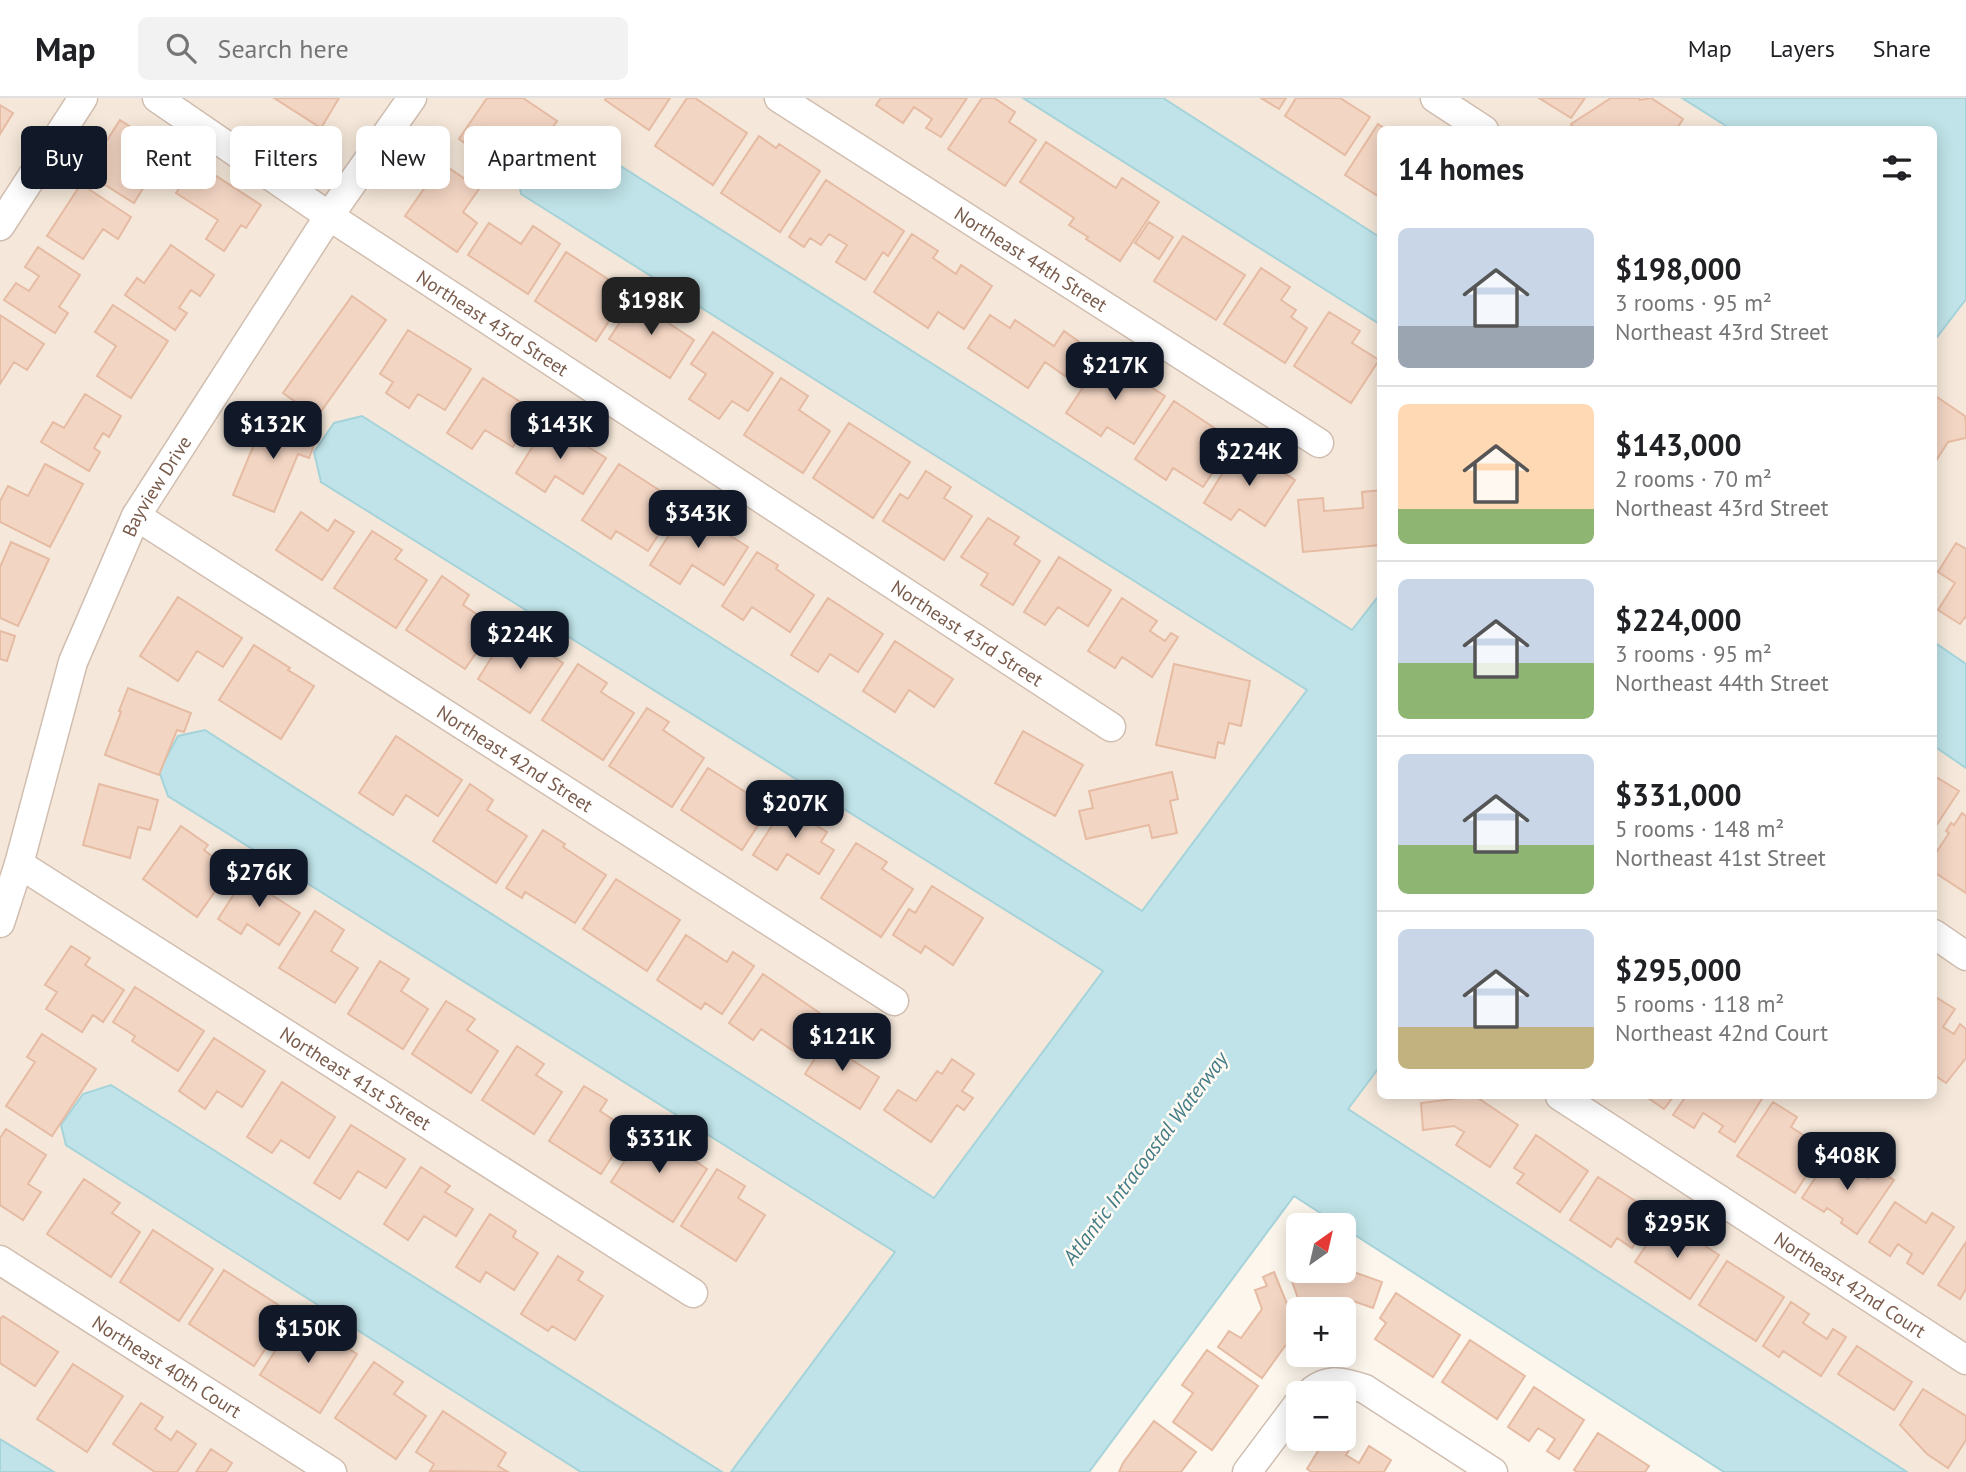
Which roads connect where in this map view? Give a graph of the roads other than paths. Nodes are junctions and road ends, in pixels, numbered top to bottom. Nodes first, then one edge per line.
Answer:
1 (83, 98) edge
2 (157, 98) edge
3 (412, 98) edge
4 (779, 98) edge
5 (1435, 98) edge
6 (1478, 126) edge
7 (328, 216) junction
8 (0, 226) edge
9 (1319, 443) dead end
10 (136, 516) junction
11 (1111, 727) dead end
12 (19, 864) junction
13 (0, 923) edge
14 (1937, 936) edge
15 (1966, 956) edge
16 (894, 1001) dead end
17 (1565, 1099) edge
18 (0, 1260) edge
19 (693, 1293) dead end
20 (1966, 1360) edge
21 (1356, 1386) edge
22 (1286, 1420) edge
23 (332, 1472) edge
24 (1248, 1472) edge
25 (1493, 1472) edge

1 - 8 street
2 - 7 street, Northeast 43rd Street
3 - 7 street, Bayview Drive
4 - 9 street, Northeast 44th Street
5 - 6 street
7 - 10 street, Bayview Drive
7 - 11 street, Northeast 43rd Street
10 - 12 street, Bayview Drive
10 - 16 street, Northeast 42nd Street
12 - 13 street, Bayview Drive
12 - 19 street, Northeast 41st Street
14 - 15 street
17 - 20 street, Northeast 42nd Court
18 - 23 street, Northeast 40th Court
21 - 25 street
22 - 24 street

